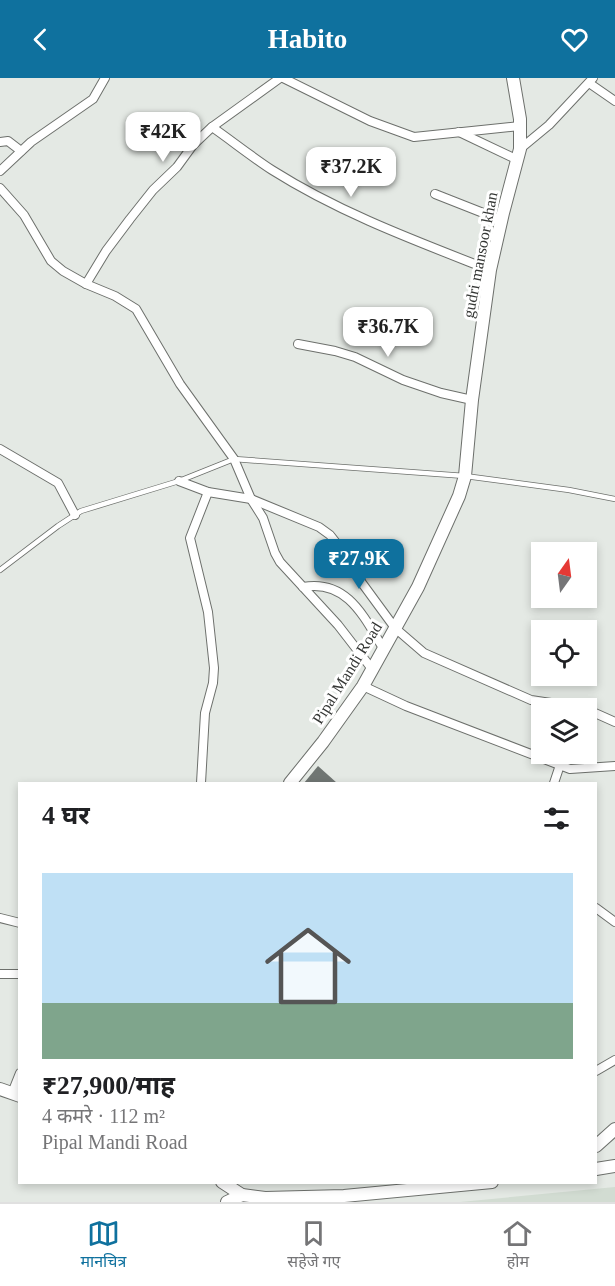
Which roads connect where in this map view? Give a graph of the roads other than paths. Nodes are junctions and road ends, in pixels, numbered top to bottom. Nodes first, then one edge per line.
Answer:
1 (105, 78) edge
2 (281, 78) edge
3 (513, 78) edge
4 (591, 80) edge
5 (615, 101) edge
6 (212, 126) junction
7 (520, 126) junction
8 (459, 132) junction
9 (0, 142) edge
10 (21, 151) junction
11 (519, 154) junction
12 (0, 171) edge
13 (0, 188) edge
14 (435, 194) dead end
15 (501, 220) junction
16 (490, 270) junction
17 (86, 284) junction
18 (298, 344) dead end
19 (472, 400) junction
20 (0, 449) edge
21 (234, 459) junction
22 (465, 476) junction
23 (179, 481) junction
24 (208, 492) junction
25 (251, 498) junction
26 (615, 499) edge
27 (75, 515) junction
28 (0, 570) edge
29 (303, 587) junction
30 (395, 628) junction
31 (383, 648) junction
32 (372, 669) junction
33 (363, 686) junction
34 (531, 700) edge
35 (597, 714) edge
36 (615, 722) edge
37 (560, 765) junction
38 (615, 766) edge
39 (201, 782) edge
40 (291, 782) edge
41 (554, 782) edge
42 (597, 910) edge
43 (0, 918) edge
44 (615, 922) edge
45 (18, 923) edge
46 (0, 974) edge
47 (18, 974) edge
48 (615, 1060) edge
49 (597, 1070) edge
50 (18, 1077) edge
51 (11, 1092) edge
52 (615, 1130) edge
53 (597, 1145) edge
54 (615, 1166) edge
55 (597, 1168) edge
56 (225, 1184) edge
57 (453, 1184) edge
58 (433, 1185) edge
59 (243, 1195) junction
60 (227, 1202) edge

1 - 10 street
2 - 6 street
2 - 8 street
3 - 7 street, gudri mansoor khan
4 - 5 street
4 - 11 street
6 - 16 street
6 - 17 street
7 - 8 street
7 - 11 street, gudri mansoor khan
8 - 11 street
9 - 10 street
10 - 12 street
11 - 15 street, gudri mansoor khan
13 - 17 street
14 - 15 street
15 - 16 street, gudri mansoor khan
16 - 19 street, gudri mansoor khan
17 - 21 street
18 - 19 street
19 - 22 street, gudri mansoor khan
20 - 27 street
21 - 22 lane
21 - 23 lane
21 - 25 street
22 - 26 lane
22 - 30 street, Pipal Mandi Road
23 - 24 street
23 - 27 lane
24 - 25 street
24 - 39 street
25 - 29 street
25 - 30 street
27 - 28 lane
29 - 31 street
29 - 32 street
30 - 31 street, Pipal Mandi Road
30 - 34 street
31 - 32 street, Pipal Mandi Road
32 - 33 street, Pipal Mandi Road
33 - 37 street
33 - 40 street, Pipal Mandi Road
35 - 36 street
37 - 38 street
37 - 41 street
42 - 44 street
43 - 45 street
46 - 47 street
48 - 49 street
50 - 51 street
52 - 53 street
54 - 55 street
56 - 59 street
57 - 58 street
58 - 59 street
59 - 60 street

